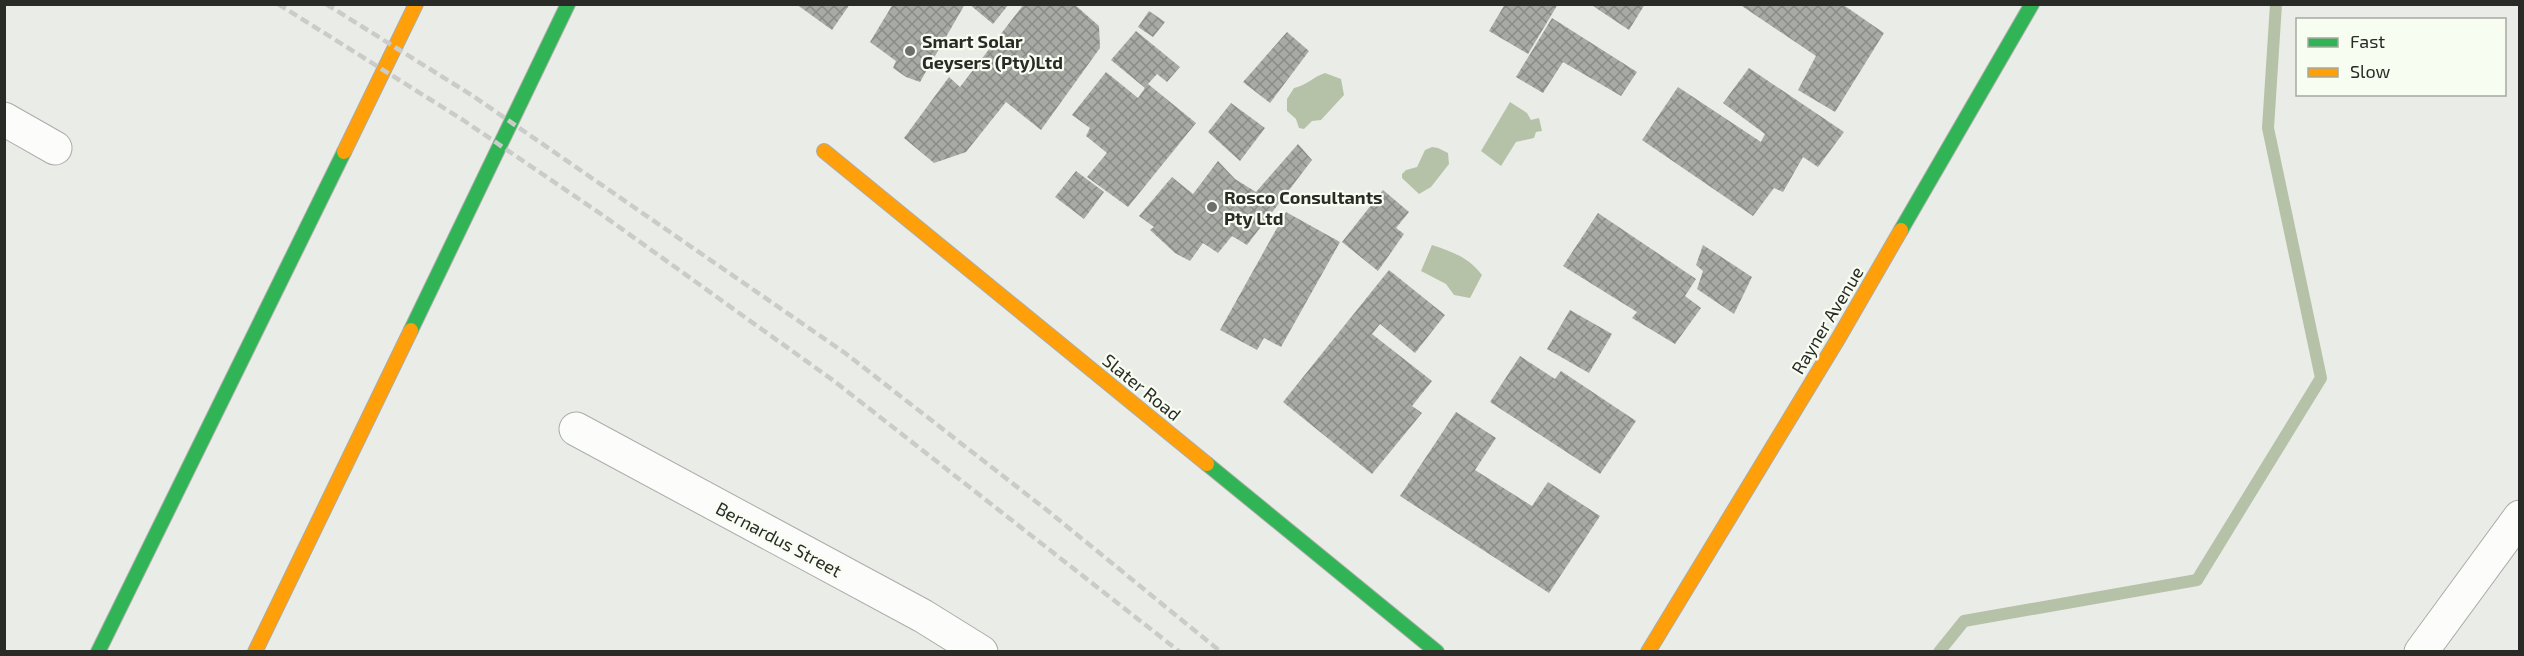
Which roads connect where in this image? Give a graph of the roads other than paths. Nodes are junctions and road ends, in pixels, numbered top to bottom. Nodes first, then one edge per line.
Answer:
1 (416, 4) edge
2 (568, 4) edge
3 (2024, 7) edge
4 (4, 119) edge
5 (55, 148) dead end
6 (824, 151) dead end
7 (576, 429) dead end
8 (2520, 517) edge
9 (98, 651) edge
10 (255, 651) edge
11 (981, 651) edge
12 (1437, 651) edge
13 (1648, 651) edge
14 (2421, 651) edge

1 - 9 main road
2 - 10 main road
3 - 13 main road, Rayner Avenue
4 - 5 street
6 - 12 main road, Slater Road
7 - 11 street, Bernardus Street
8 - 14 street

